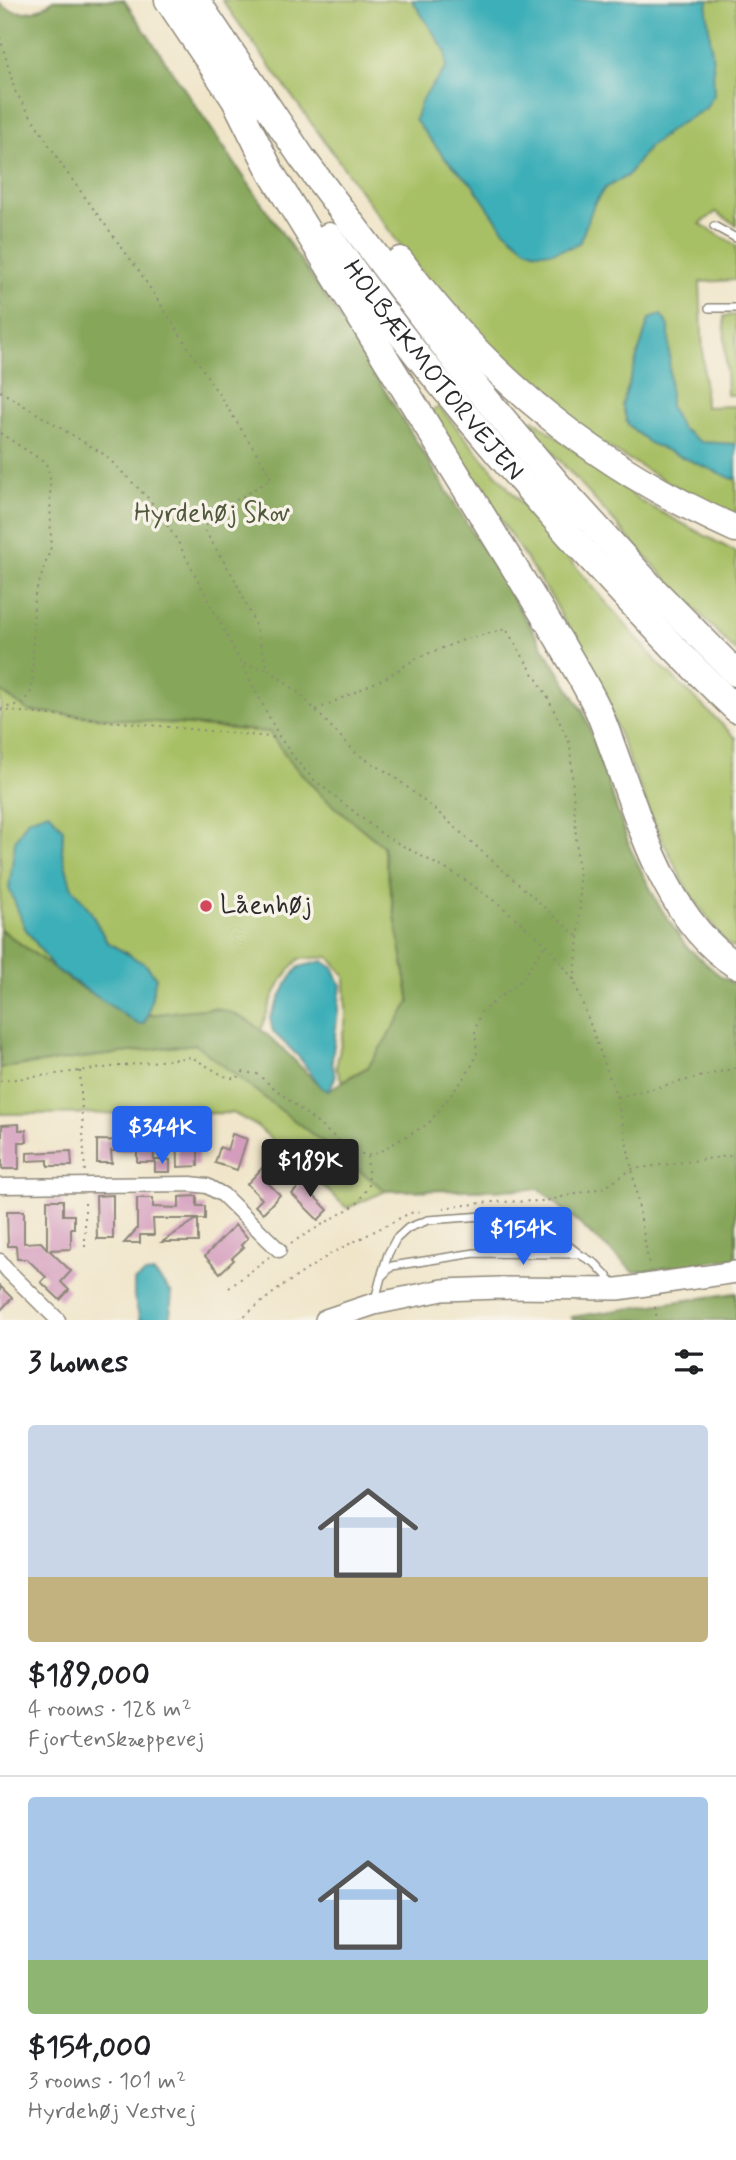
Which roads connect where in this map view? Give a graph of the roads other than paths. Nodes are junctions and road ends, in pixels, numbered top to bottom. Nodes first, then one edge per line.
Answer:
1 (168, 0) edge
2 (196, 0) edge
3 (206, 0) edge
4 (236, 102) junction
5 (714, 226) dead end
6 (736, 238) edge
7 (709, 308) dead end
8 (736, 308) edge
9 (736, 529) edge
10 (736, 673) edge
11 (736, 709) edge
12 (736, 965) edge
13 (0, 1186) edge
14 (279, 1250) road end
15 (579, 1254) junction
16 (0, 1261) edge
17 (736, 1272) edge
18 (381, 1278) junction
19 (618, 1289) junction
20 (374, 1304) junction
21 (58, 1320) edge
22 (326, 1320) edge

1 - 4 highway, HOLBÆKMOTORVEJEN
2 - 10 highway, HOLBÆKMOTORVEJEN
3 - 9 highway
4 - 11 highway, HOLBÆKMOTORVEJEN
4 - 12 highway
5 - 6 lane
7 - 8 lane
13 - 14 street
15 - 18 lane
15 - 18 lane
15 - 19 lane
16 - 21 street
17 - 19 street
18 - 20 lane
19 - 20 street
20 - 22 street

